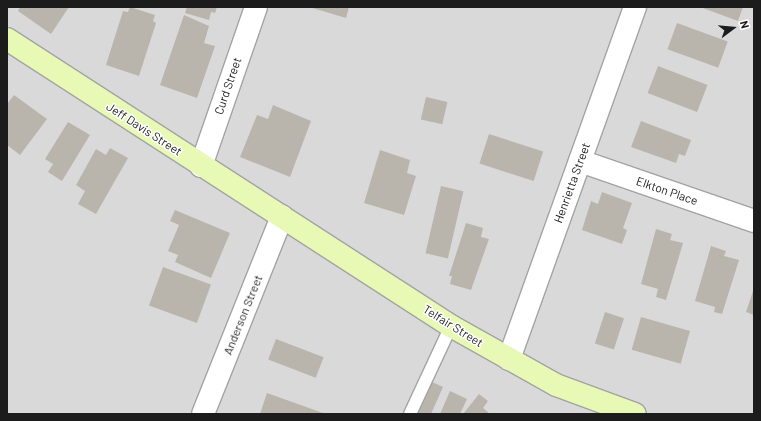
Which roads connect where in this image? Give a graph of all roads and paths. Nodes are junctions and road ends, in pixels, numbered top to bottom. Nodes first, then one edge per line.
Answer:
1 (256, 7) edge
2 (635, 7) edge
3 (7, 39) edge
4 (580, 161) junction
5 (201, 166) junction
6 (282, 216) junction
7 (754, 221) edge
8 (451, 326) junction
9 (509, 359) junction
10 (203, 414) edge
11 (410, 414) edge
12 (635, 414) edge

1 - 5 street, Curd Street
2 - 4 street, Henrietta Street
3 - 5 street, Jeff Davis Street
4 - 7 street, Elkton Place
4 - 9 street, Henrietta Street
5 - 6 street, Jeff Davis Street
6 - 8 street, Telfair Street
6 - 10 street, Anderson Street
8 - 9 street, Telfair Street
8 - 11 lane
9 - 12 street, Telfair Street

